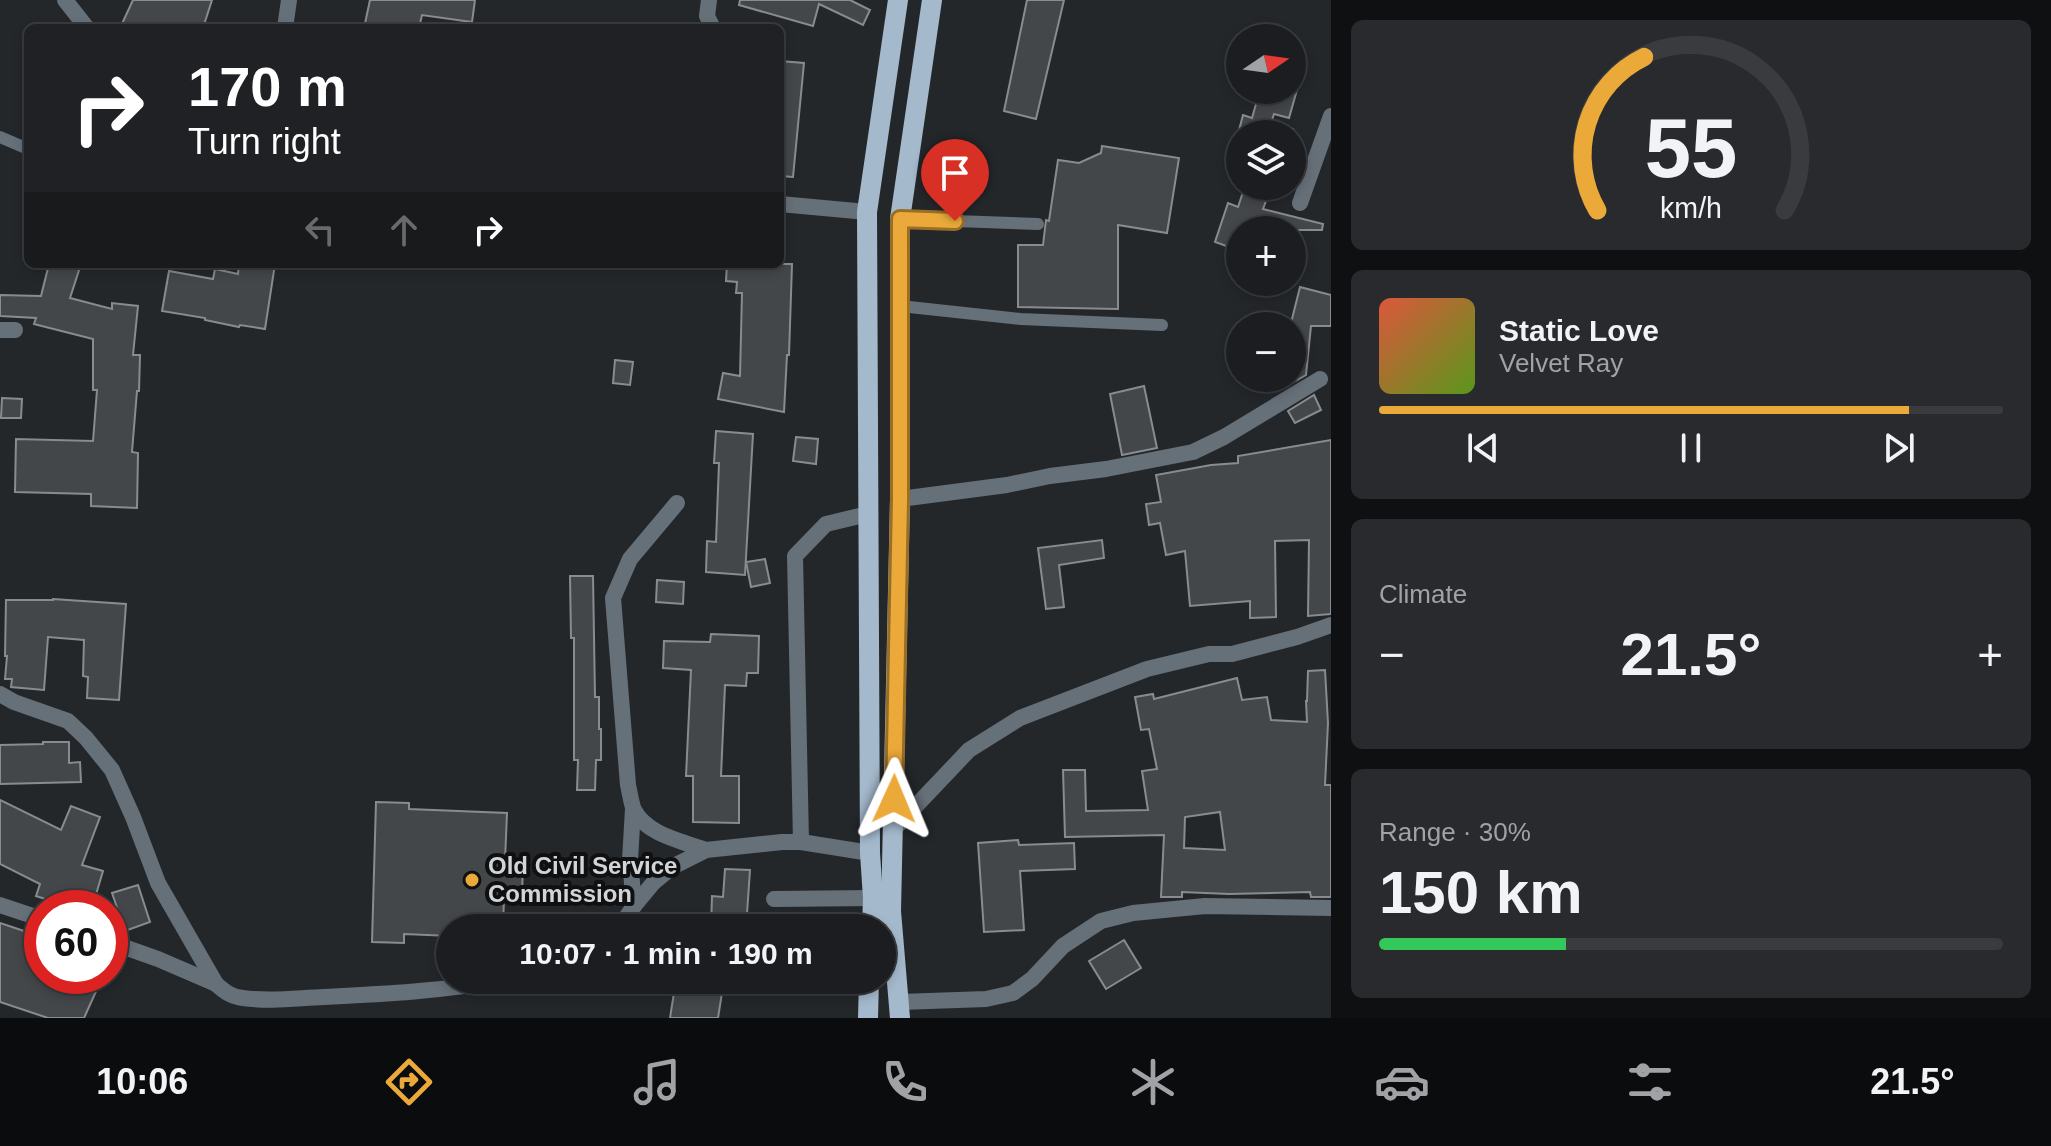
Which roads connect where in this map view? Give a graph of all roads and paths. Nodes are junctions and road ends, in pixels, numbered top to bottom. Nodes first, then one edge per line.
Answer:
1 (65, 0) edge
2 (289, 0) edge
3 (709, 0) edge
4 (898, 0) edge
5 (932, 0) edge
6 (84, 24) edge
7 (286, 24) edge
8 (711, 24) edge
9 (1331, 116) edge
10 (0, 137) edge
11 (24, 147) edge
12 (1300, 203) dead end
13 (784, 204) edge
14 (867, 212) junction
15 (900, 219) junction
16 (1038, 224) dead end
17 (900, 306) junction
18 (1162, 325) dead end
19 (1320, 379) dead end
20 (900, 499) junction
21 (677, 503) dead end
22 (868, 514) junction
23 (1331, 625) edge
24 (0, 694) edge
25 (633, 809) junction
26 (894, 829) junction
27 (801, 842) junction
28 (706, 850) junction
29 (870, 853) junction
30 (873, 898) junction
31 (774, 899) dead end
32 (0, 905) edge
33 (634, 906) junction
34 (1331, 908) edge
35 (24, 913) edge
36 (629, 914) edge
37 (872, 914) edge
38 (128, 948) edge
39 (216, 984) junction
40 (436, 990) edge
41 (869, 994) edge
42 (900, 1010) edge
43 (868, 1018) edge

1 - 6 street
2 - 7 street
3 - 8 street
4 - 14 main road
5 - 15 main road
9 - 12 street
10 - 11 lane
13 - 14 street
14 - 22 main road
15 - 16 lane
15 - 17 main road
17 - 18 lane
17 - 20 main road
19 - 20 street
20 - 26 main road
21 - 25 street
22 - 27 street
22 - 29 main road
23 - 26 street
24 - 39 street
25 - 28 street
25 - 33 street
26 - 42 main road
27 - 28 street
27 - 29 street
28 - 33 street
29 - 30 main road
30 - 31 street
30 - 37 main road
32 - 35 street
33 - 36 street
34 - 42 street
38 - 39 street
39 - 40 street
41 - 43 main road

